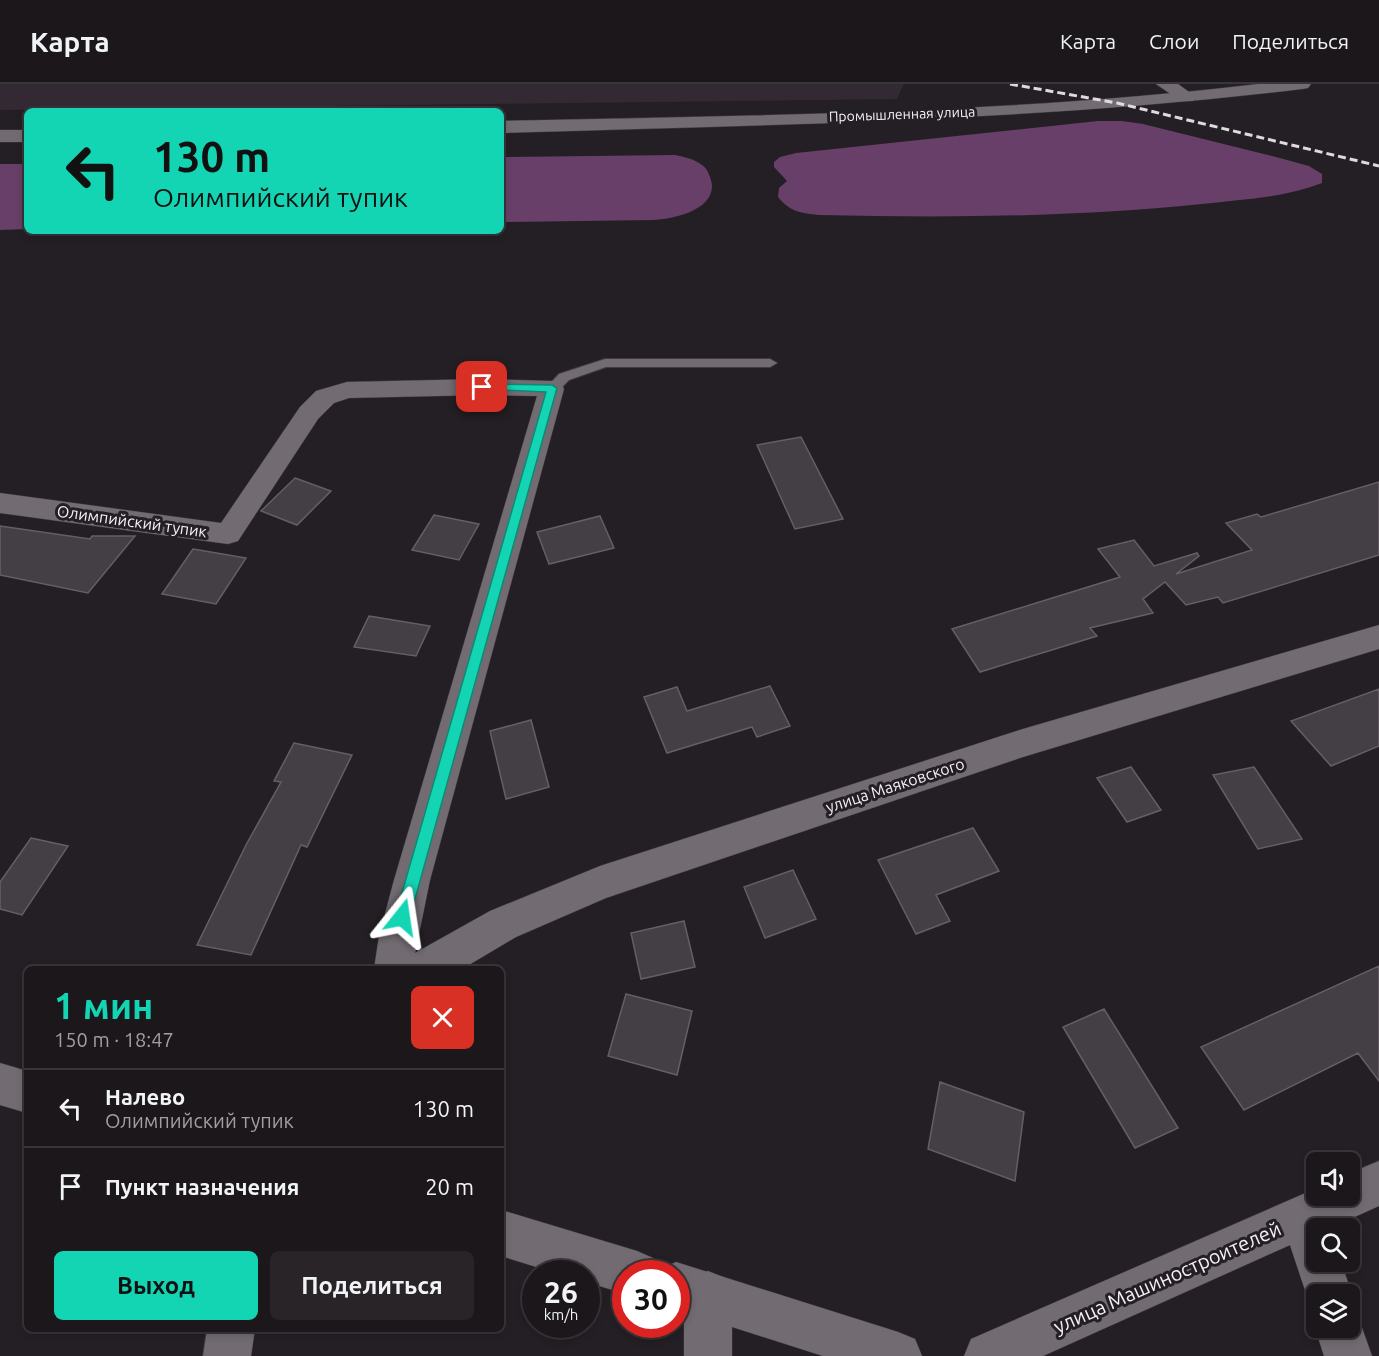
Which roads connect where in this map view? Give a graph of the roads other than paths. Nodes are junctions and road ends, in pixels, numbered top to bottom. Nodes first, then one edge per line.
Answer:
1 (1165, 84) edge
2 (1302, 84) edge
3 (1187, 97) junction
4 (504, 127) edge
5 (0, 136) edge
6 (24, 136) edge
7 (770, 363) dead end
8 (552, 388) junction
9 (0, 503) edge
10 (1379, 637) edge
11 (394, 966) edge
12 (430, 966) edge
13 (0, 1084) edge
14 (24, 1091) edge
15 (1379, 1183) edge
16 (1342, 1218) edge
17 (504, 1234) edge
18 (1306, 1247) edge
19 (612, 1266) edge
20 (692, 1290) edge
21 (230, 1332) edge
22 (1342, 1338) edge
23 (226, 1356) edge
24 (708, 1356) edge
25 (898, 1356) edge
26 (988, 1356) edge
27 (1348, 1356) edge

1 - 3 street
2 - 3 street, Промышленная улица
3 - 4 street, Промышленная улица
5 - 6 street
7 - 8 lane
8 - 9 street, Олимпийский тупик
8 - 11 street
10 - 12 street, улица Маяковского
13 - 14 street
15 - 16 street, улица Машиностроителей
17 - 19 street
18 - 26 street, улица Машиностроителей
20 - 24 street
20 - 25 street
21 - 23 street
22 - 27 street

